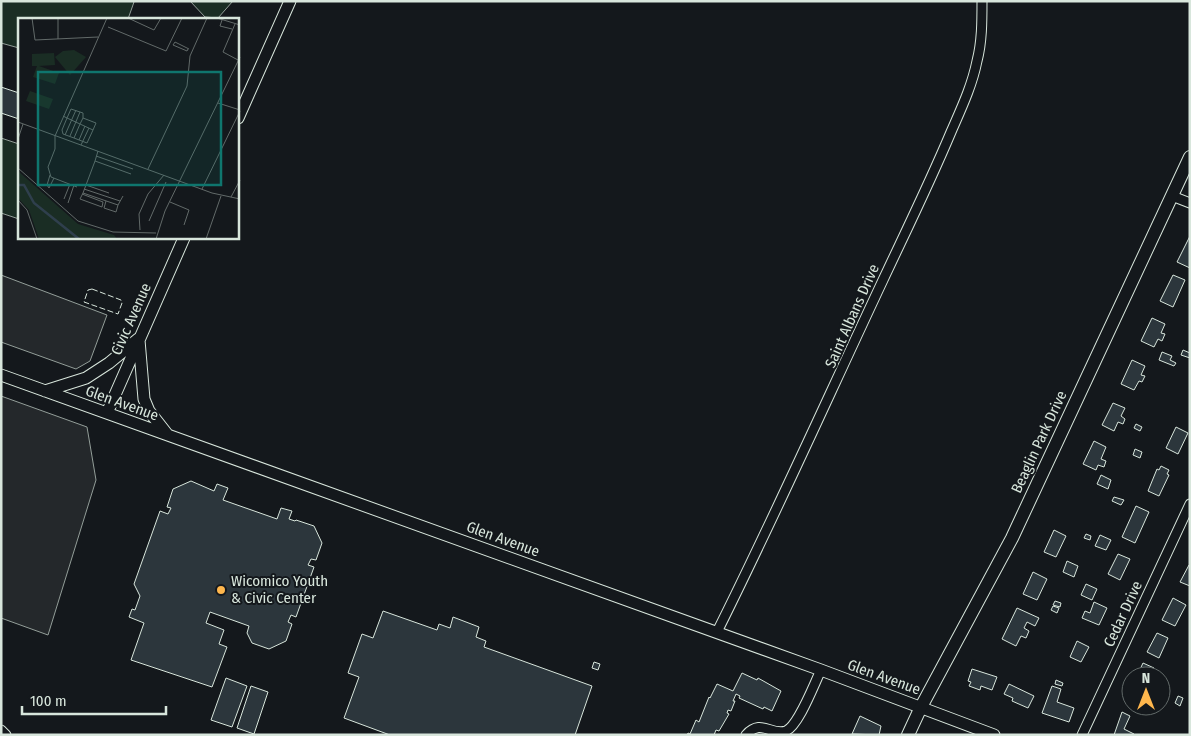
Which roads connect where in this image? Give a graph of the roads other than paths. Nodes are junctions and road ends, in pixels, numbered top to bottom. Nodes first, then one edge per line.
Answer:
1 (290, 1) edge
2 (982, 1) edge
3 (239, 116) edge
4 (1190, 157) edge
5 (1172, 196) junction
6 (1190, 203) edge
7 (184, 239) edge
8 (139, 338) junction
9 (1, 375) edge
10 (45, 391) junction
11 (108, 413) junction
12 (168, 435) junction
13 (1190, 504) edge
14 (717, 632) junction
15 (821, 670) junction
16 (921, 707) junction
17 (1, 730) edge
18 (6, 735) edge
19 (746, 735) edge
20 (908, 735) edge
21 (994, 735) edge
22 (1082, 735) edge

1 - 3 street
2 - 14 street, Saint Albans Drive
4 - 5 main road, Beaglin Park Drive
5 - 6 street
5 - 16 main road, Beaglin Park Drive
7 - 8 street, Civic Avenue
8 - 10 street
8 - 11 street, Civic Avenue
8 - 12 street
9 - 10 street, Glen Avenue
10 - 11 street, Glen Avenue
11 - 12 street, Glen Avenue
12 - 14 street, Glen Avenue
13 - 22 street, Cedar Drive
14 - 15 street, Glen Avenue
15 - 16 street, Glen Avenue
15 - 19 street
16 - 20 main road, Beaglin Park Drive
16 - 21 street, Glen Avenue
17 - 18 street

